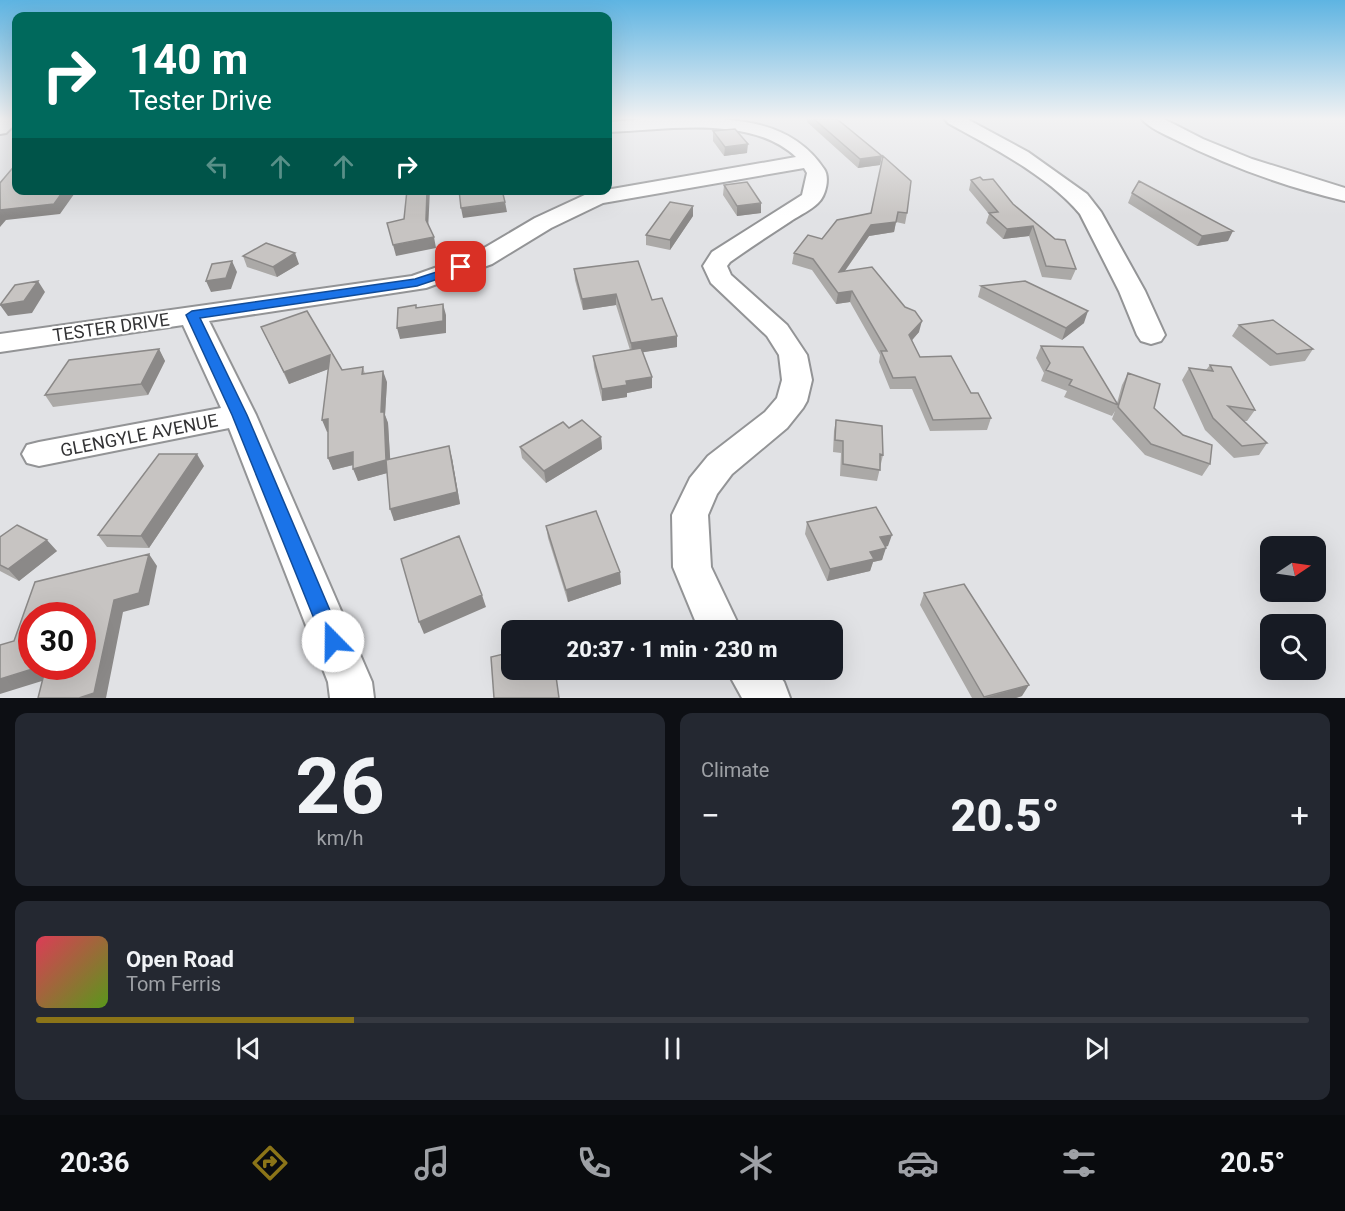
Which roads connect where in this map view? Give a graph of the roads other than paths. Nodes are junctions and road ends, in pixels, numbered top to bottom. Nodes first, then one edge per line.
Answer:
1 (801, 152) edge
2 (1013, 152) edge
3 (1218, 152) edge
4 (810, 161) junction
5 (1345, 195) edge
6 (192, 315) junction
7 (1151, 334) dead end
8 (0, 343) edge
9 (240, 415) junction
10 (39, 454) dead end
11 (716, 620) edge
12 (756, 680) edge
13 (352, 698) edge
14 (768, 698) edge

1 - 4 street
2 - 7 street
3 - 5 street
4 - 6 street, TESTER DRIVE
4 - 11 street
6 - 8 street, TESTER DRIVE
6 - 9 street, GLENGYLE AVENUE
9 - 10 street, GLENGYLE AVENUE
9 - 13 street, GLENGYLE AVENUE
12 - 14 street

